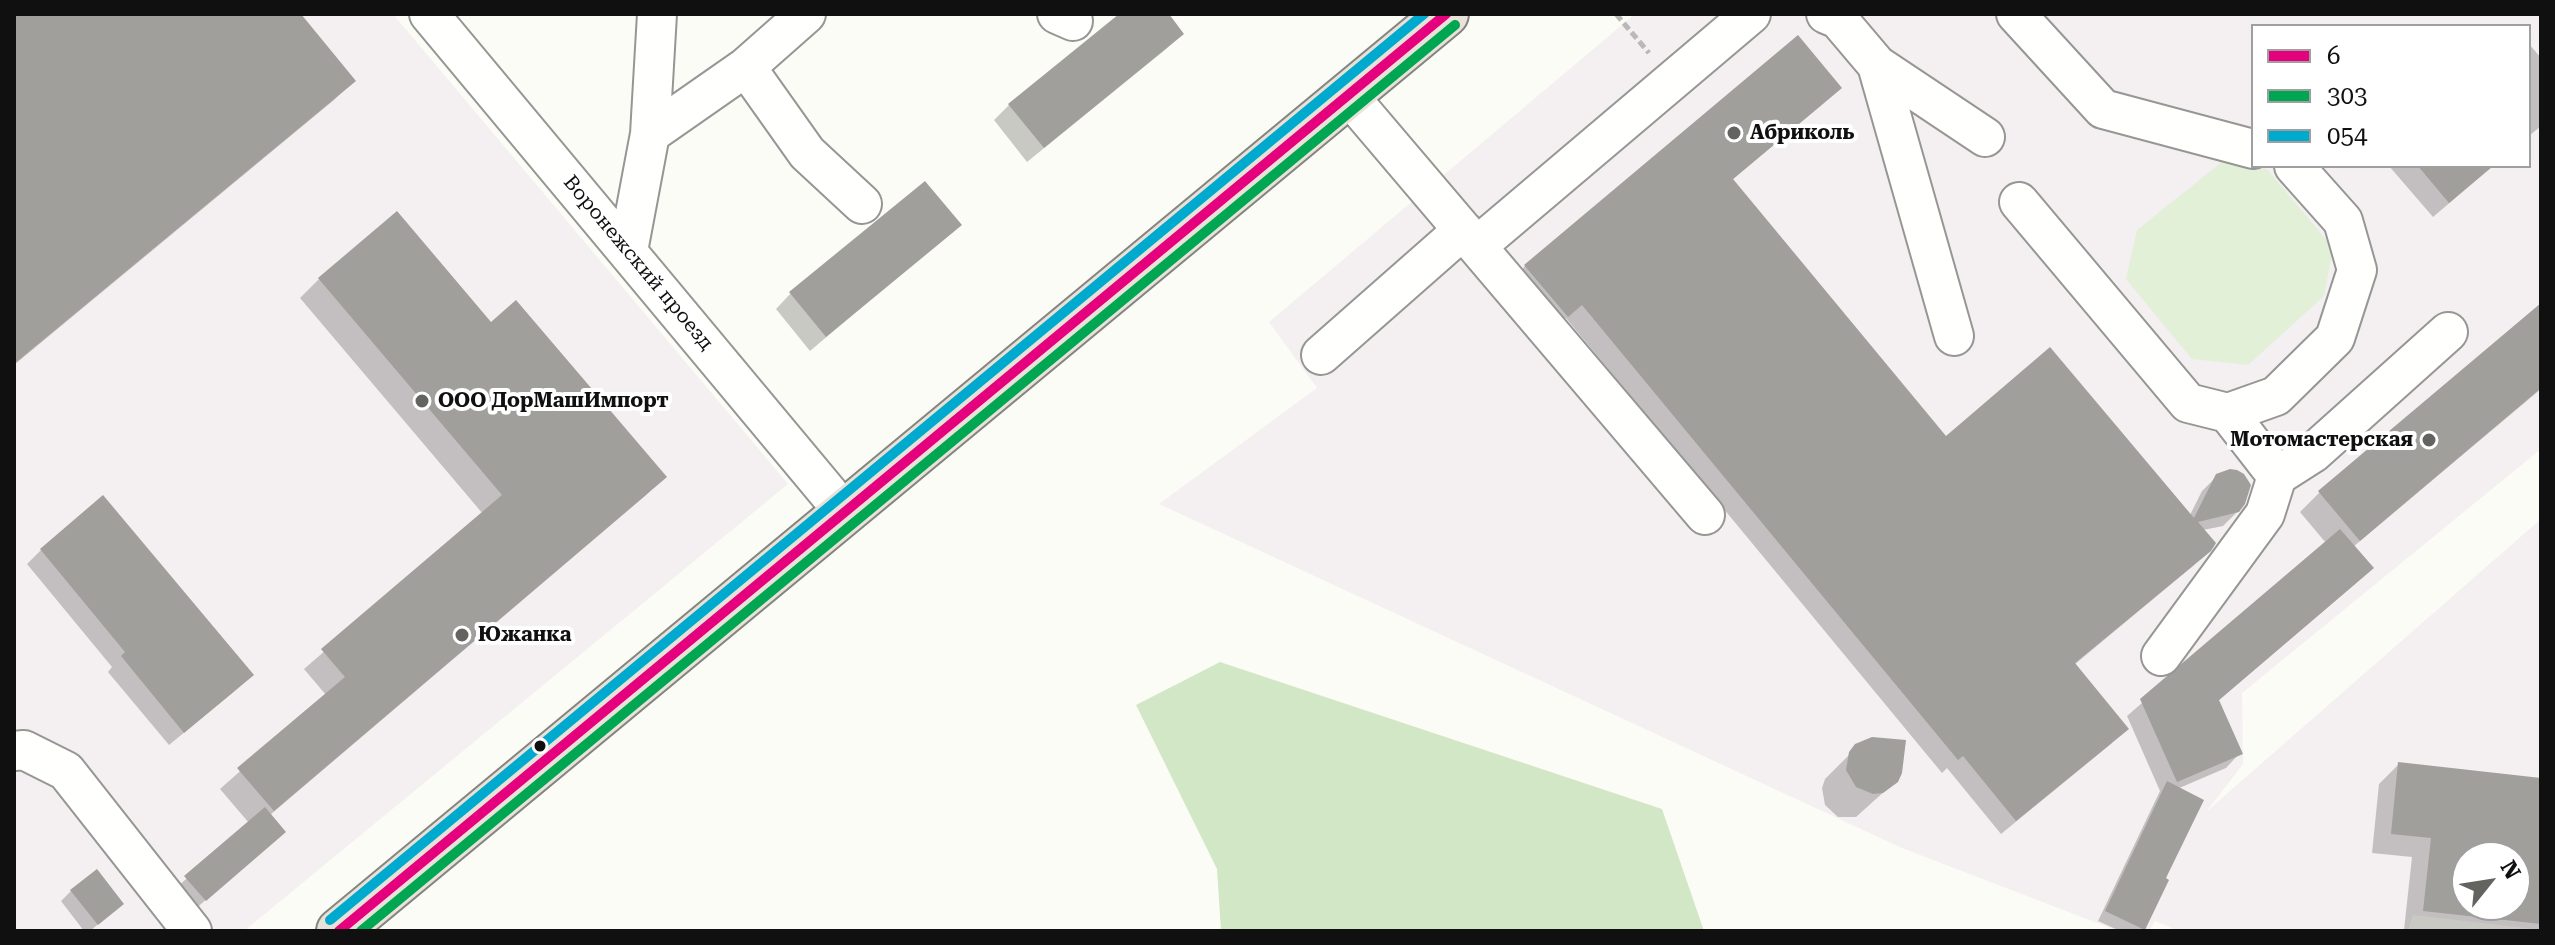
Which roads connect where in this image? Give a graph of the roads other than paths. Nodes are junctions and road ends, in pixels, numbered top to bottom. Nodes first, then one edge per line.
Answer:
1 (429, 14) edge
2 (657, 14) edge
3 (806, 14) edge
4 (1446, 14) edge
5 (1826, 14) edge
6 (2016, 14) edge
7 (1730, 21) edge
8 (1877, 65) junction
9 (746, 67) junction
10 (1348, 95) junction
11 (650, 134) junction
12 (1985, 137) dead end
13 (2251, 148) edge
14 (2296, 168) edge
15 (2019, 202) dead end
16 (862, 204) dead end
17 (1470, 238) junction
18 (628, 251) junction
19 (2448, 332) dead end
20 (1954, 336) dead end
21 (1321, 355) dead end
22 (2228, 413) junction
23 (2277, 476) junction
24 (845, 513) junction
25 (1705, 515) dead end
26 (2161, 656) dead end
27 (14, 751) edge
28 (192, 931) edge
29 (339, 931) edge

1 - 18 street, Воронежский проезд
2 - 11 street
3 - 9 street
4 - 10 highway
5 - 8 street
6 - 13 street
7 - 17 street
8 - 12 street
8 - 20 street
9 - 11 street
9 - 16 street
10 - 17 street
10 - 24 highway
11 - 18 street
14 - 22 street
15 - 22 street
17 - 21 street
17 - 25 street
18 - 24 street, Воронежский проезд
19 - 23 street
22 - 23 street
23 - 26 street
24 - 29 highway
27 - 28 street

